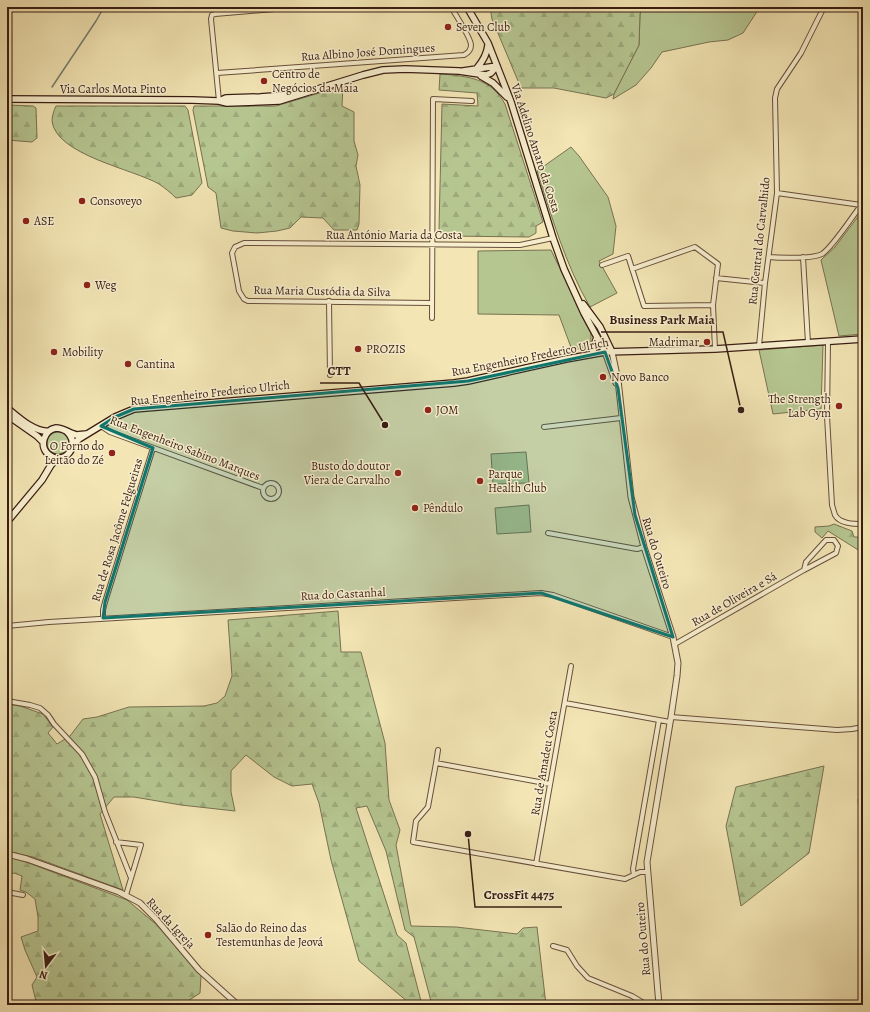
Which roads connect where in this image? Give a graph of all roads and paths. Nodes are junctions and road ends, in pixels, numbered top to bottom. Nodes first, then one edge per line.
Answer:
1 (299, 7) edge
2 (451, 7) edge
3 (467, 7) edge
4 (824, 7) edge
5 (488, 43) junction
6 (497, 66) junction
7 (477, 68) junction
8 (459, 71) junction
9 (218, 73) junction
10 (479, 75) junction
11 (7, 99) edge
12 (219, 101) junction
13 (472, 101) dead end
14 (511, 102) junction
15 (777, 193) junction
16 (862, 204) edge
17 (553, 238) junction
18 (432, 245) junction
19 (235, 247) joint
20 (769, 256) junction
21 (803, 257) junction
22 (602, 265) dead end
23 (632, 269) junction
24 (716, 278) junction
25 (765, 283) junction
26 (578, 298) junction
27 (329, 302) junction
28 (431, 302) junction
29 (713, 305) junction
30 (432, 318) dead end
31 (597, 337) junction
32 (863, 339) edge
33 (828, 342) junction
34 (808, 343) junction
35 (758, 346) junction
36 (715, 349) junction
37 (605, 352) junction
38 (612, 352) junction
39 (592, 354) junction
40 (330, 374) dead end
41 (618, 388) junction
42 (7, 408) edge
43 (7, 415) edge
44 (621, 418) junction
45 (101, 426) junction
46 (544, 427) dead end
47 (49, 431) junction
48 (66, 431) junction
49 (89, 434) junction
50 (43, 442) junction
51 (73, 445) junction
52 (153, 448) junction
53 (49, 455) junction
54 (58, 458) junction
55 (48, 470) junction
56 (263, 488) junction
57 (7, 522) edge
58 (863, 524) edge
59 (548, 533) dead end
60 (644, 547) junction
61 (804, 570) junction
62 (103, 618) junction
63 (7, 626) edge
64 (673, 638) junction
65 (675, 644) junction
66 (571, 666) dead end
67 (7, 701) edge
68 (564, 703) junction
69 (670, 719) junction
70 (659, 720) junction
71 (863, 727) edge
72 (438, 750) dead end
73 (436, 763) junction
74 (550, 784) junction
75 (116, 842) junction
76 (7, 854) edge
77 (536, 864) junction
78 (647, 872) junction
79 (634, 875) junction
80 (131, 878) junction
81 (7, 892) edge
82 (23, 895) dead end
83 (126, 895) junction
84 (553, 946) dead end
85 (238, 1005) edge
86 (647, 1005) edge
87 (659, 1005) edge

1 - 9 street
2 - 9 street, Rua Albino José Domingues
3 - 5 main road, Via Adelino Amaro da Costa
4 - 15 street, Rua Central do Carvalhido
5 - 6 main road, Via Adelino Amaro da Costa
5 - 7 main road
6 - 7 main road, Via Carlos Mota Pinto
6 - 10 main road
6 - 14 main road, Via Adelino Amaro da Costa
7 - 8 main road, Via Carlos Mota Pinto
8 - 10 main road, Via Carlos Mota Pinto
8 - 12 main road, Via Carlos Mota Pinto
9 - 12 street
10 - 14 main road, Via Carlos Mota Pinto
11 - 12 main road, Via Carlos Mota Pinto
13 - 18 street
14 - 17 main road, Via Adelino Amaro da Costa
15 - 16 street
15 - 20 street, Rua Central do Carvalhido
16 - 21 street
17 - 18 street, Rua António Maria da Costa
17 - 26 main road, Via Adelino Amaro da Costa
18 - 19 street, Rua António Maria da Costa
18 - 28 street
19 - 27 street, Rua Maria Custódia da Silva
20 - 21 street
20 - 25 street, Rua Central do Carvalhido
21 - 34 street
22 - 23 street
23 - 24 street
23 - 29 street
24 - 25 street
24 - 29 street
25 - 35 street, Rua Central do Carvalhido
26 - 31 main road, Via Adelino Amaro da Costa
26 - 38 main road, Via Adelino Amaro da Costa
27 - 28 street, Rua Maria Custódia da Silva
27 - 40 street
28 - 30 street
29 - 36 street
31 - 37 main road, Via Adelino Amaro da Costa
31 - 39 main road
32 - 33 main road, Rua Engenheiro Frederico Ulrich
33 - 34 main road, Rua Engenheiro Frederico Ulrich
33 - 58 street
34 - 35 main road, Rua Engenheiro Frederico Ulrich
35 - 36 main road, Rua Engenheiro Frederico Ulrich
36 - 38 main road, Rua Engenheiro Frederico Ulrich
37 - 38 main road, Rua Engenheiro Frederico Ulrich
37 - 39 main road, Rua Engenheiro Frederico Ulrich
37 - 41 street, Rua do Outeiro
38 - 41 street, Rua do Outeiro
39 - 45 main road, Rua Engenheiro Frederico Ulrich
41 - 44 street, Rua do Outeiro
42 - 47 main road
43 - 50 main road
44 - 46 street
44 - 60 street, Rua do Outeiro
45 - 49 main road, Rua Engenheiro Frederico Ulrich
45 - 52 street, Rua Engenheiro Sabino Marques
47 - 48 main road
47 - 50 main road
48 - 49 main road
48 - 51 main road
49 - 51 main road, Rua Engenheiro Frederico Ulrich
50 - 53 main road
51 - 54 main road
52 - 56 street, Rua Engenheiro Sabino Marques
52 - 62 street, Rua de Rosa Jacôme Felgueiras
53 - 54 main road
53 - 55 main road
54 - 55 main road
55 - 57 main road
56 - 56 street, Rua Engenheiro Sabino Marques
59 - 60 street
60 - 64 street, Rua do Outeiro
61 - 61 street, Rua de Oliveira e Sá
61 - 65 street, Rua de Oliveira e Sá
62 - 63 street, Rua do Castanhal
62 - 64 street, Rua do Castanhal
64 - 65 street, Rua do Outeiro
65 - 69 street, Rua do Outeiro
66 - 68 street, Rua de Amadeu Costa
67 - 75 street
68 - 70 street
68 - 74 street, Rua de Amadeu Costa
69 - 70 street
69 - 71 street
69 - 78 street, Rua do Outeiro
70 - 79 street
72 - 73 street
73 - 74 street
73 - 77 street
74 - 77 street, Rua de Amadeu Costa
75 - 80 street
75 - 80 street
76 - 83 street, Rua da Igreja
77 - 79 street
78 - 79 street
78 - 87 street, Rua do Outeiro
80 - 83 street
81 - 82 street
83 - 85 street, Rua da Igreja
84 - 86 street

